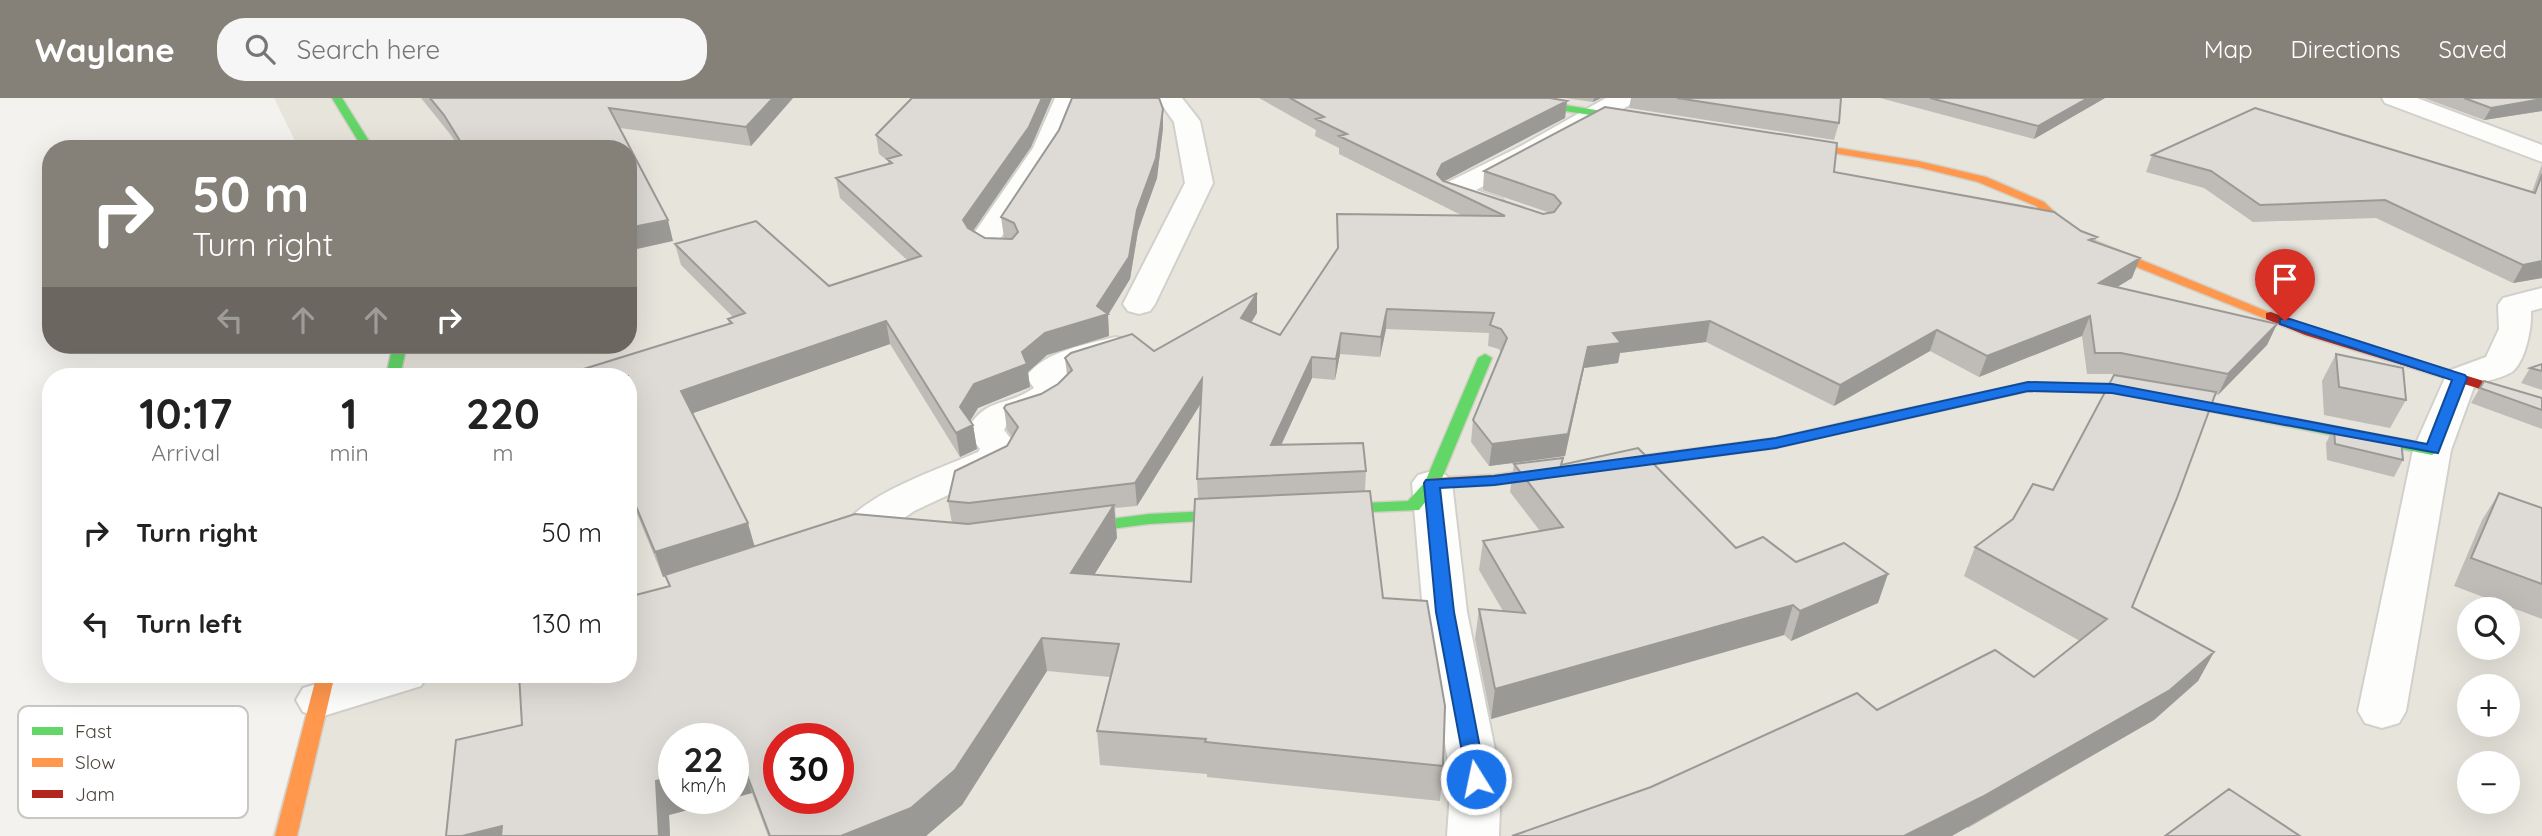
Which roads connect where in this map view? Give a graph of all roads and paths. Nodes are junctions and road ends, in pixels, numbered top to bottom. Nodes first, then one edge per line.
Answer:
1 (337, 98) edge
2 (1067, 98) edge
3 (1169, 98) edge
4 (1501, 98) edge
5 (1624, 98) edge
6 (2393, 98) edge
7 (1596, 113) junction
8 (1664, 124) edge
9 (363, 140) edge
10 (1771, 141) edge
11 (2542, 154) edge
12 (1516, 213) edge
13 (1003, 251) edge
14 (2542, 298) edge
15 (1139, 304) dead end
16 (1129, 342) edge
17 (1485, 358) dead end
18 (2460, 378) junction
19 (2542, 404) edge
20 (2432, 450) junction
21 (1432, 483) junction
22 (1311, 511) edge
23 (1271, 513) edge
24 (864, 533) edge
25 (1041, 533) edge
26 (348, 683) edge
27 (323, 687) edge
28 (2382, 711) dead end
29 (286, 836) edge
30 (1473, 836) edge

1 - 9 street
2 - 13 street
3 - 15 street
4 - 7 street
5 - 7 street
6 - 11 street
7 - 8 street
7 - 12 street
10 - 18 street
14 - 18 street
16 - 24 street
17 - 21 street
18 - 19 street
18 - 20 street
20 - 21 street
20 - 28 street
21 - 22 street
21 - 30 street
23 - 25 street
26 - 27 street
27 - 29 street

